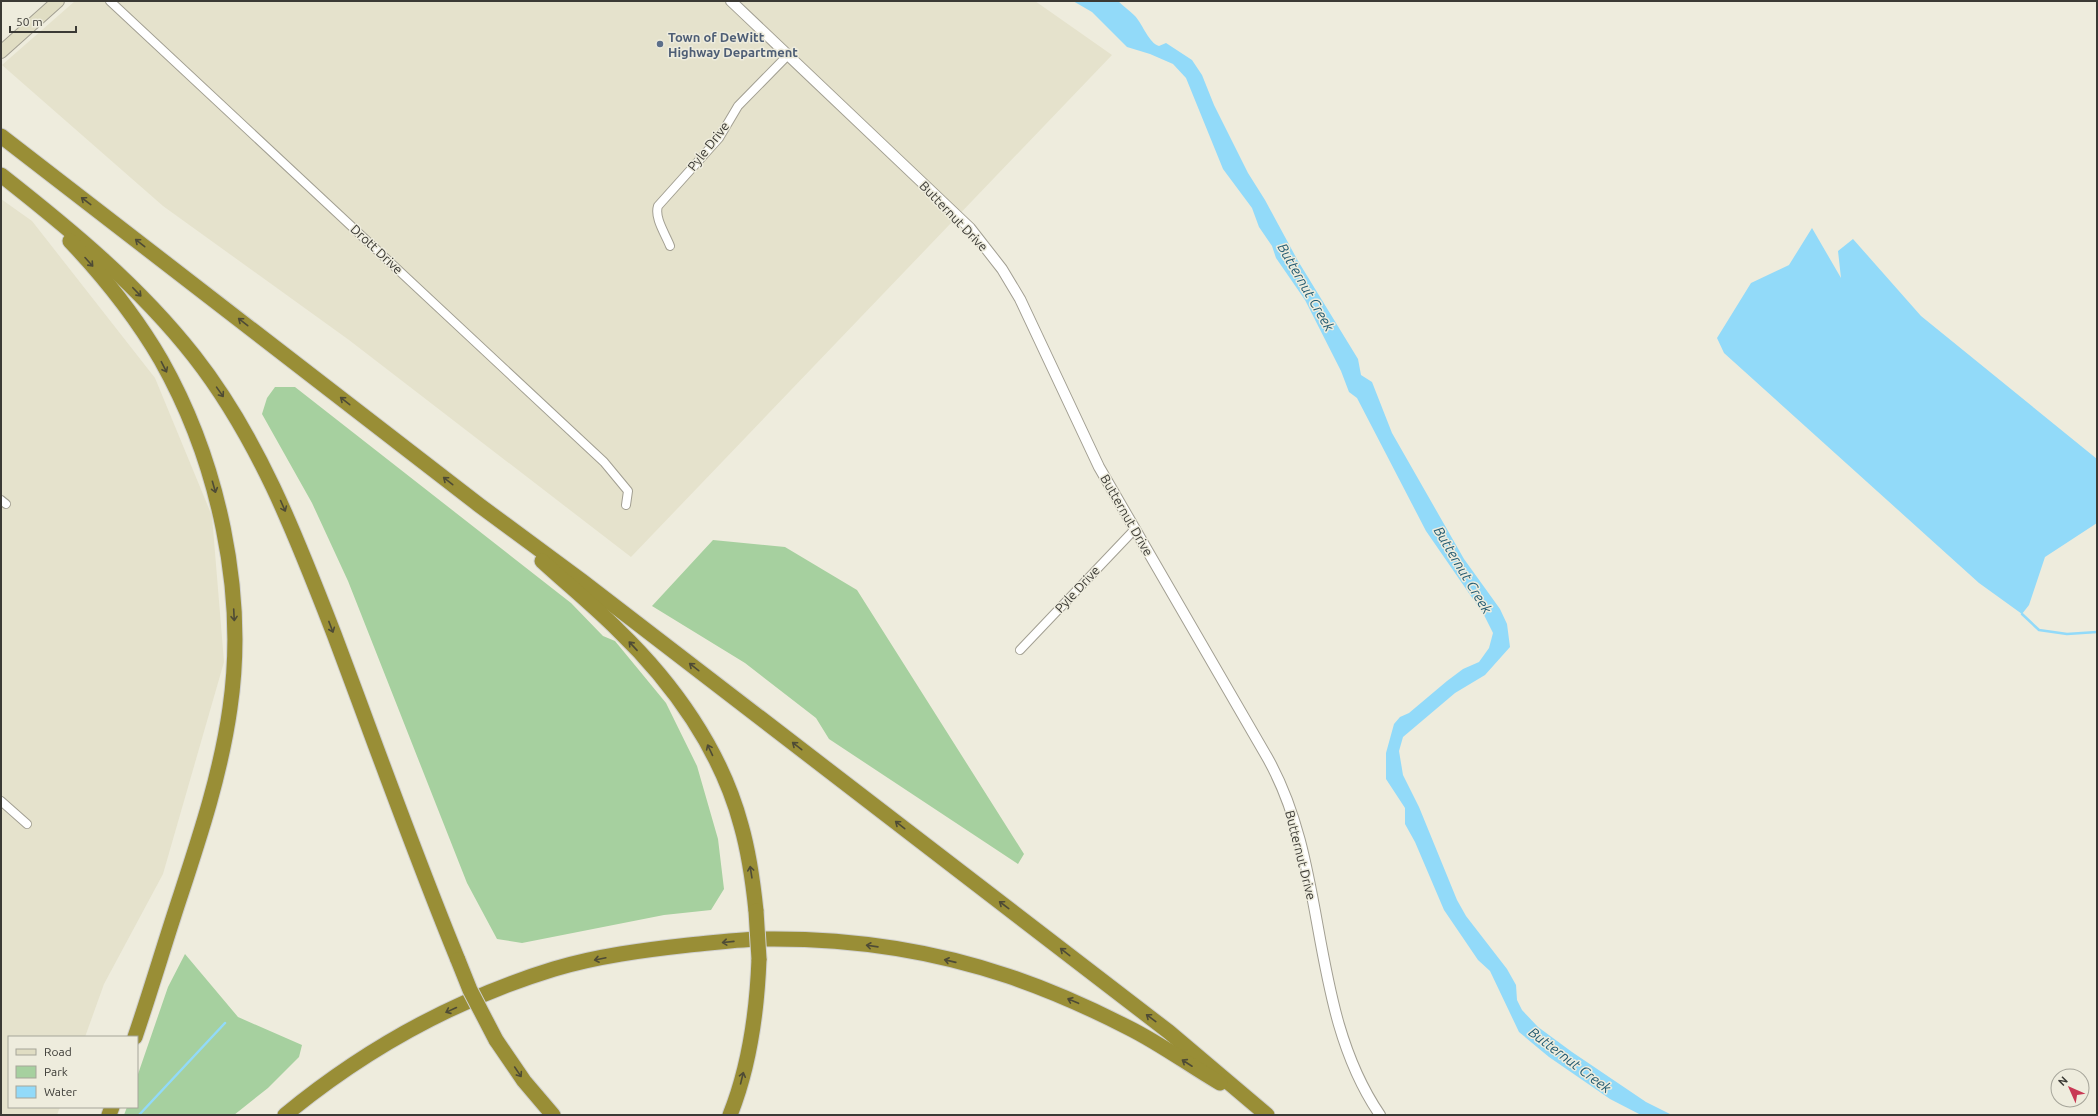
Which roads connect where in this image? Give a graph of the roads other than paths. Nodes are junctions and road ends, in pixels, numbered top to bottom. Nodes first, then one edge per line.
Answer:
1 (58, 1) edge
2 (110, 1) edge
3 (731, 1) edge
4 (1, 52) edge
5 (788, 55) junction
6 (1, 136) edge
7 (1, 175) edge
8 (24, 193) junction
9 (670, 246) dead end
10 (479, 505) junction
11 (626, 506) dead end
12 (1135, 530) junction
13 (1020, 650) dead end
14 (1, 801) edge
15 (27, 824) dead end
16 (135, 1036) edge
17 (1245, 1097) junction
18 (284, 1115) edge
19 (553, 1115) edge
20 (730, 1115) edge
21 (1267, 1115) edge
22 (1380, 1115) edge

1 - 4 main road
2 - 11 street, Drott Drive
3 - 5 street, Butternut Drive
5 - 9 street, Pyle Drive
5 - 12 street, Butternut Drive
10 -> 6 highway
7 - 8 highway
8 -> 16 highway
8 -> 19 highway, bridge
17 -> 10 highway
20 -> 10 highway, bridge
12 - 13 street, Pyle Drive
12 - 22 street, Butternut Drive
14 - 15 street
17 -> 18 highway
17 - 21 highway

